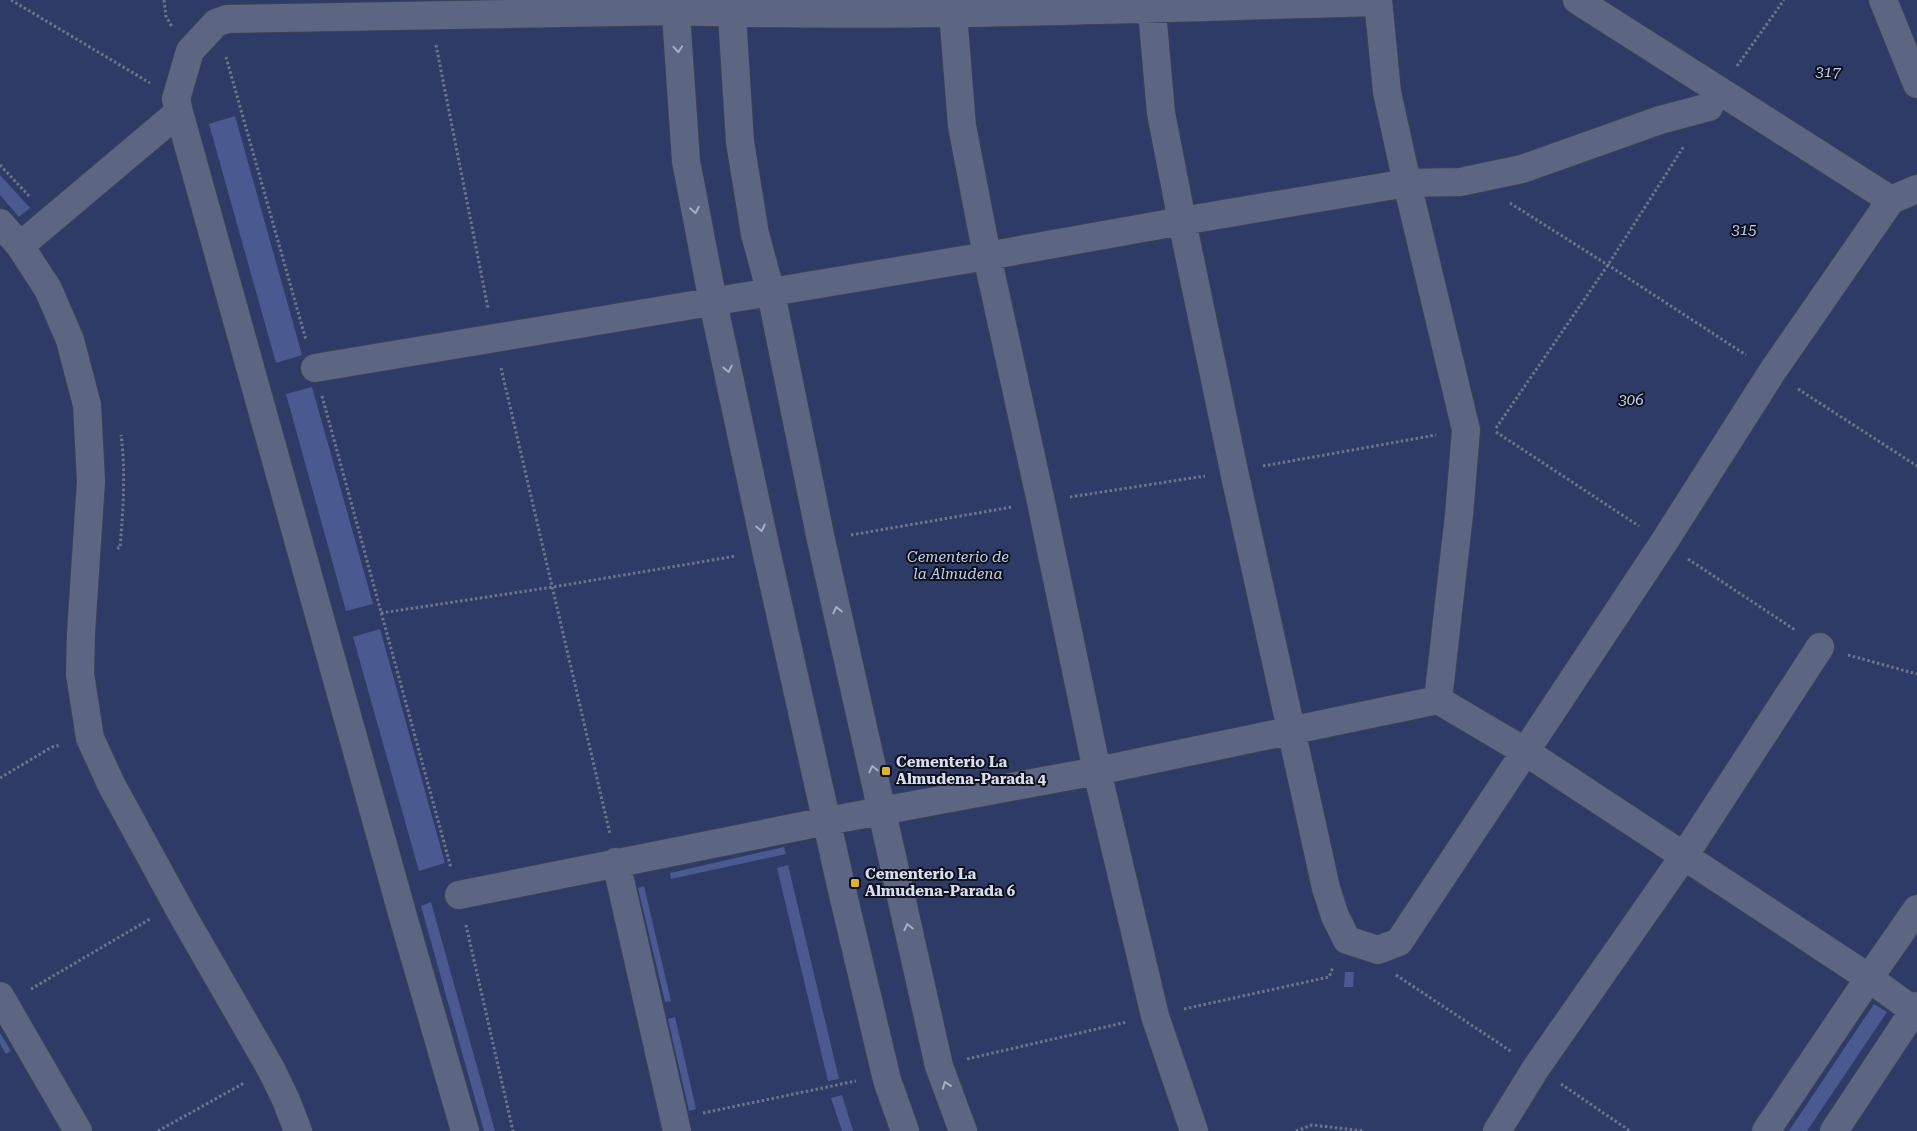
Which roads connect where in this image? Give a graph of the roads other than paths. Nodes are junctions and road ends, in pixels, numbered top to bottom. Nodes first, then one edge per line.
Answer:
1 (1577, 0) edge
2 (1882, 0) edge
3 (1378, 1) edge
4 (1151, 4) edge
5 (675, 6) edge
6 (732, 6) edge
7 (952, 6) edge
8 (1917, 84) edge
9 (1714, 99) junction
10 (178, 106) junction
11 (1407, 183) junction
12 (1917, 189) edge
13 (1891, 200) junction
14 (1182, 221) junction
15 (0, 223) edge
16 (20, 246) junction
17 (987, 256) junction
18 (771, 293) junction
19 (713, 302) junction
20 (314, 368) road end
21 (1820, 646) road end
22 (1438, 700) junction
23 (1291, 730) junction
24 (1526, 752) junction
25 (1097, 771) junction
26 (883, 812) junction
27 (827, 821) junction
28 (1684, 856) junction
29 (616, 862) junction
30 (459, 895) road end
31 (1917, 910) edge
32 (1869, 978) junction
33 (2, 1001) edge
34 (1916, 1010) edge
35 (686, 1123) edge
36 (78, 1131) edge
37 (298, 1131) edge
38 (465, 1131) edge
39 (905, 1131) edge
40 (963, 1131) edge
41 (1194, 1131) edge
42 (1497, 1131) edge
43 (1766, 1131) edge
44 (1834, 1131) edge

1 - 9 lane
2 - 8 lane
3 - 4 lane
3 - 11 lane
4 - 7 lane
4 - 14 lane
5 - 6 lane
5 - 10 lane
5 -> 19 lane
6 - 7 lane
6 - 18 lane
7 - 17 lane
9 - 11 lane
9 - 13 lane
10 - 16 lane
10 - 38 lane
11 - 14 lane
11 - 22 lane
12 - 13 lane
13 - 24 lane
14 - 17 lane
14 - 23 lane
15 - 16 lane
16 - 37 lane
17 - 18 lane
17 - 25 lane
18 - 19 lane
26 -> 18 lane
19 - 20 lane
19 -> 27 lane
21 - 28 lane
22 - 23 lane
22 - 24 lane
23 - 24 lane
23 - 25 lane
24 - 28 lane
25 - 26 lane
25 - 41 lane
26 - 27 lane
40 -> 26 lane
27 - 29 lane
27 - 39 lane
28 - 32 lane
28 - 42 lane
29 - 30 lane
29 - 35 lane
31 - 32 lane
32 - 34 lane
32 - 43 lane
33 - 36 lane
34 - 44 lane

